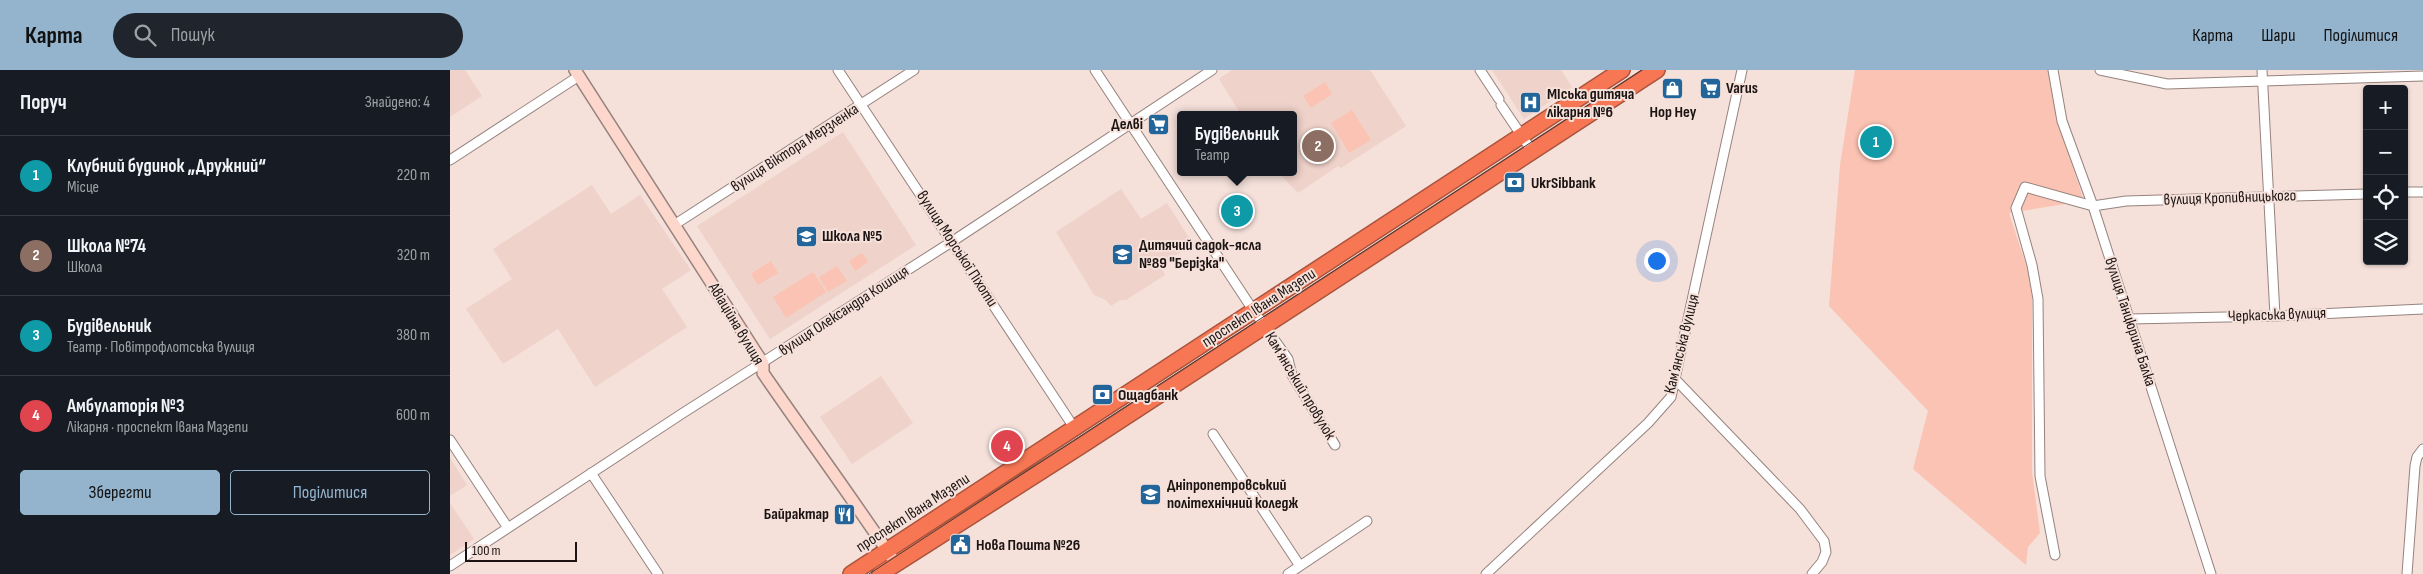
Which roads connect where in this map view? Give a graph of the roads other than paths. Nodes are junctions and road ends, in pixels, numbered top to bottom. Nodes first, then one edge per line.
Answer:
1 (838, 70) edge
2 (914, 70) edge
3 (1096, 70) edge
4 (1212, 70) edge
5 (1480, 70) edge
6 (1622, 70) edge
7 (1656, 70) edge
8 (1742, 70) edge
9 (2053, 70) edge
10 (2100, 70) edge
11 (2262, 70) edge
12 (581, 72) edge
13 (2423, 76) edge
14 (2263, 82) junction
15 (862, 104) junction
16 (1130, 122) junction
17 (1522, 136) junction
18 (1532, 151) junction
19 (450, 160) edge
20 (2408, 192) edge
21 (2423, 192) edge
22 (2363, 194) edge
23 (2268, 197) junction
24 (2093, 206) junction
25 (674, 225) junction
26 (953, 241) junction
27 (2423, 309) edge
28 (1253, 310) junction
29 (2275, 316) junction
30 (2130, 319) junction
31 (1264, 326) junction
32 (763, 363) junction
33 (1676, 380) junction
34 (1075, 429) junction
35 (1213, 434) dead end
36 (450, 440) edge
37 (1335, 446) dead end
38 (2423, 449) edge
39 (591, 473) junction
40 (1367, 521) dead end
41 (508, 528) junction
42 (887, 550) junction
43 (2056, 555) dead end
44 (450, 566) edge
45 (1300, 566) junction
46 (899, 569) edge
47 (658, 574) edge
48 (851, 574) edge
49 (880, 574) edge
50 (1288, 574) edge
51 (1486, 574) edge
52 (1812, 574) edge
53 (2211, 574) edge
54 (2407, 574) edge

1 - 15 street, вулиця Морської Піхоти
2 - 15 street, вулиця Віктора Мерзленка
3 - 16 street, Камʼянський провулок
4 - 16 street, вулиця Олександра Кошиця
5 - 17 street
6 - 17 highway, проспект Івана Мазепи
7 - 18 highway, проспект Івана Мазепи
8 - 33 street, Камʼянська вулиця
9 - 24 street, вулиця Танцюрина Балка
10 - 14 street
11 - 14 street
12 - 19 street
12 - 25 street, Авіаційна вулиця
13 - 14 street
14 - 23 street
15 - 25 street, вулиця Віктора Мерзленка
15 - 26 street, вулиця Морської Піхоти
16 - 26 street, вулиця Олександра Кошиця
16 - 28 street, Камʼянський провулок
17 - 18 street
17 - 28 highway, проспект Івана Мазепи
18 - 31 highway, проспект Івана Мазепи
20 - 21 street
22 - 23 street, вулиця Кропивницького
23 - 24 street, вулиця Кропивницького
23 - 29 street
24 - 30 street, вулиця Танцюрина Балка
24 - 43 street
25 - 32 street, Авіаційна вулиця
26 - 32 street, вулиця Олександра Кошиця
26 - 34 street, вулиця Морської Піхоти
27 - 29 street, Черкаська вулиця
28 - 31 street, Камʼянський провулок
28 - 34 highway, проспект Івана Мазепи
29 - 30 street, Черкаська вулиця
30 - 53 street, вулиця Танцюрина Балка
31 - 37 street, Камʼянський провулок
31 - 46 highway, проспект Івана Мазепи
32 - 39 street, вулиця Олександра Кошиця
32 - 42 street, Авіаційна вулиця
33 - 51 street, Камʼянська вулиця
33 - 52 street
34 - 42 highway, проспект Івана Мазепи
35 - 45 street
36 - 41 street
38 - 54 street
39 - 41 street, вулиця Олександра Кошиця
39 - 47 street
40 - 45 street
41 - 44 street, вулиця Олександра Кошиця
42 - 46 street, Авіаційна вулиця
42 - 48 highway, проспект Івана Мазепи
45 - 50 street
46 - 49 highway, проспект Івана Мазепи

